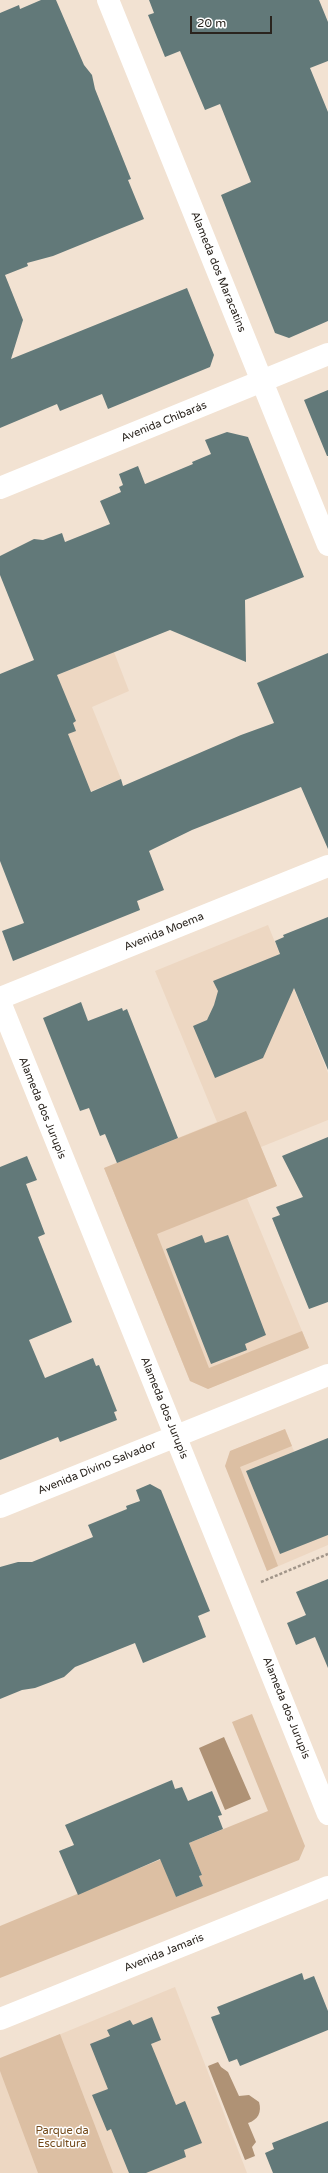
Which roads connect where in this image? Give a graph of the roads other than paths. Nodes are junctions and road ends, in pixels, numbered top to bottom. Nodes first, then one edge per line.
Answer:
1 (108, 0) edge
2 (328, 354) edge
3 (262, 382) junction
4 (0, 488) edge
5 (328, 545) edge
6 (328, 866) edge
7 (0, 998) edge
8 (0, 1002) edge
9 (328, 1375) edge
10 (176, 1436) junction
11 (0, 1507) edge
12 (328, 1814) edge
13 (328, 1887) edge
14 (0, 2019) edge

1 - 3 street, Alameda dos Maracatins
2 - 3 street, Avenida Chibarás
3 - 4 street, Avenida Chibarás
3 - 5 street, Alameda dos Maracatins
6 - 7 street, Avenida Moema
8 - 10 street, Alameda dos Jurupis
9 - 10 street, Avenida Divino Salvador
10 - 11 street, Avenida Divino Salvador
10 - 12 street, Alameda dos Jurupis
13 - 14 street, Avenida Jamaris

